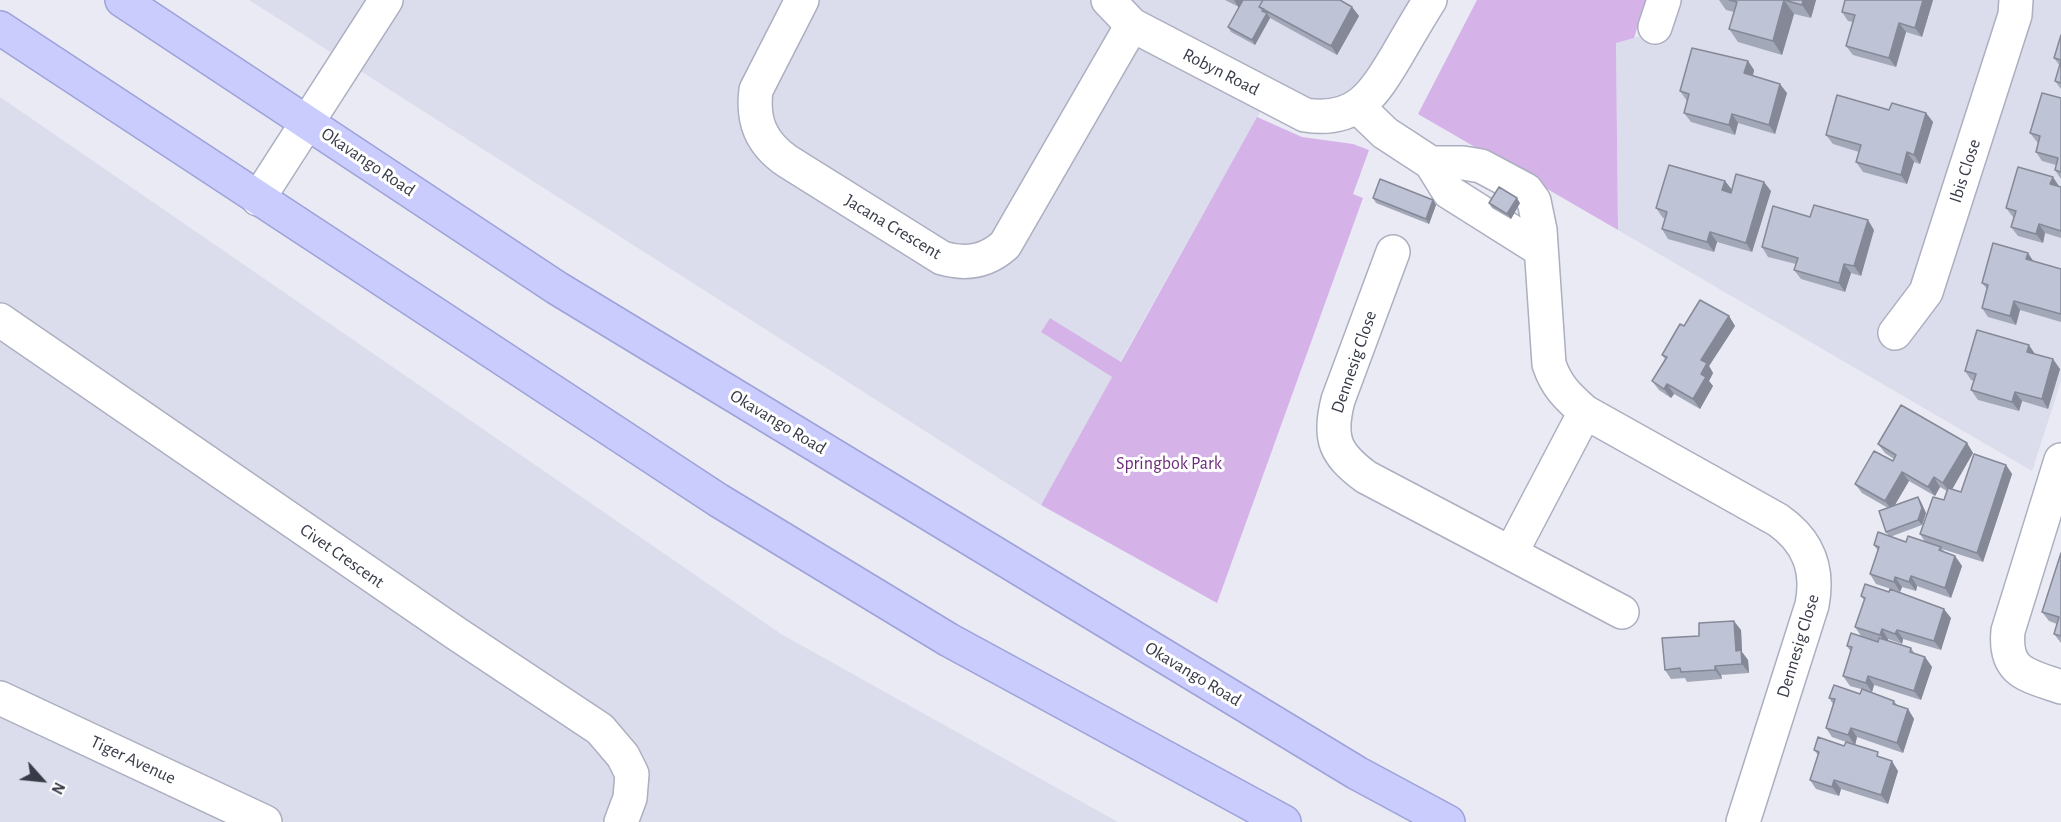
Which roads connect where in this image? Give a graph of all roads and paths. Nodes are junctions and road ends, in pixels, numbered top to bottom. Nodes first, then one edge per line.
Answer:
1 (122, 0) edge
2 (386, 0) edge
3 (802, 0) edge
4 (1108, 0) edge
5 (1430, 0) edge
6 (2016, 0) edge
7 (1132, 25) junction
8 (0, 27) edge
9 (1352, 110) junction
10 (309, 122) junction
11 (1431, 164) junction
12 (258, 199) junction
13 (1541, 250) junction
14 (1393, 252) dead end
15 (0, 320) edge
16 (1895, 333) dead end
17 (1585, 412) junction
18 (2061, 460) edge
19 (1511, 553) junction
20 (1622, 612) dead end
21 (2061, 687) edge
22 (0, 698) edge
23 (265, 822) edge
24 (621, 822) edge
25 (1284, 822) edge
26 (1448, 822) edge
27 (1743, 822) edge

1 - 10 main road, Okavango Road
2 - 10 street
3 - 7 street, Jacana Crescent
4 - 7 street, Robyn Road
5 - 9 street
6 - 16 street, Ibis Close
7 - 9 street, Robyn Road
8 - 12 main road
9 - 11 street
10 - 12 street
10 - 26 main road, Okavango Road
11 - 13 street
11 - 13 street, Dennesig Close
12 - 25 main road
13 - 17 street, Dennesig Close
14 - 19 street, Dennesig Close
15 - 24 street, Civet Crescent
17 - 19 street
17 - 27 street, Dennesig Close
18 - 21 street
19 - 20 street, Dennesig Close
22 - 23 street, Tiger Avenue

